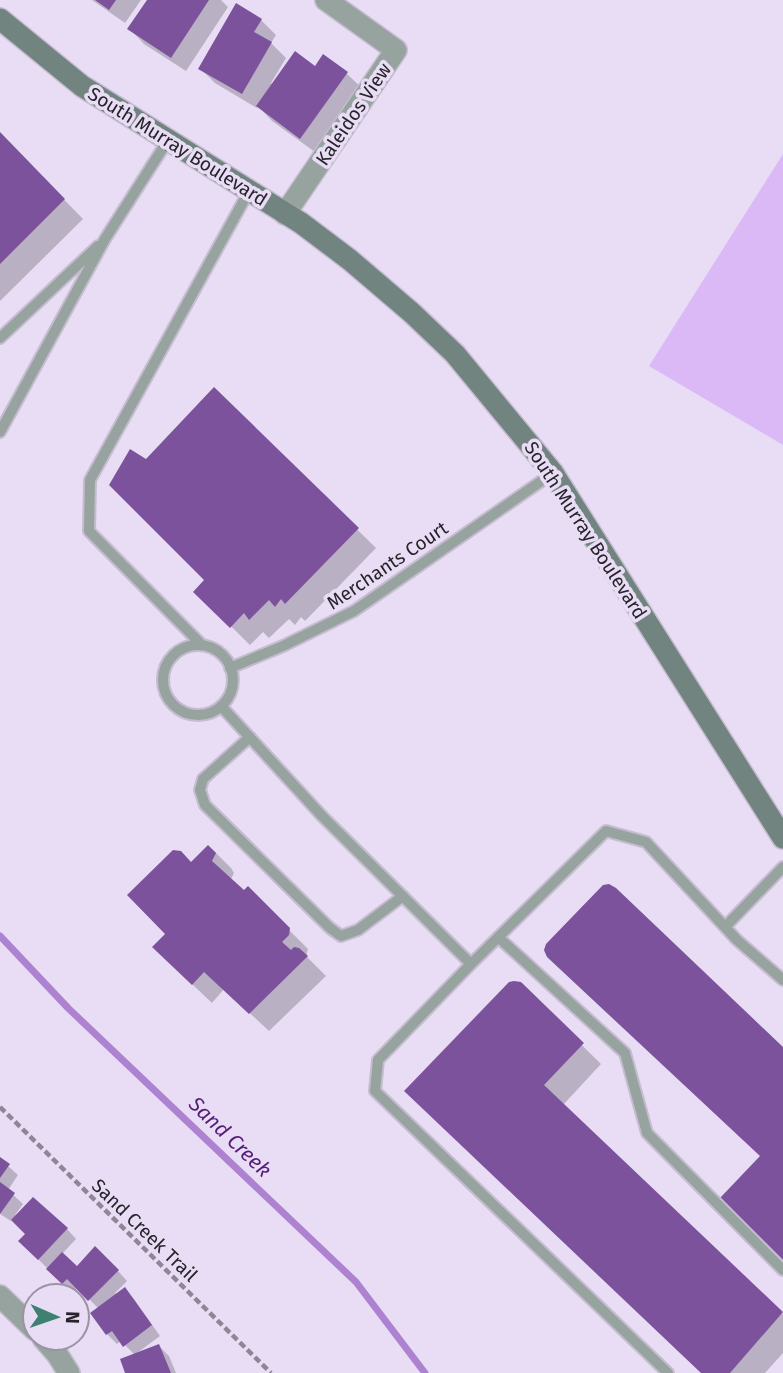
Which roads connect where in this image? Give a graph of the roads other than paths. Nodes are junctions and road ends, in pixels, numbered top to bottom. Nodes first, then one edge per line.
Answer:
1 (326, 0) edge
2 (0, 19) edge
3 (168, 140) junction
4 (249, 191) junction
5 (285, 214) junction
6 (105, 239) junction
7 (0, 338) edge
8 (0, 432) edge
9 (553, 473) junction
10 (202, 645) junction
11 (230, 668) junction
12 (221, 706) junction
13 (250, 737) junction
14 (783, 838) edge
15 (783, 867) edge
16 (403, 896) junction
17 (725, 927) junction
18 (498, 937) junction
19 (471, 964) junction
20 (783, 981) edge
21 (783, 1270) edge
22 (0, 1296) edge
23 (21, 1316) edge
24 (55, 1352) edge
25 (69, 1373) edge
26 (668, 1373) edge

1 - 5 street, Kaleidos View
2 - 3 main road, South Murray Boulevard
3 - 4 main road, South Murray Boulevard
3 - 6 lane
4 - 5 main road, South Murray Boulevard
4 - 10 lane
5 - 9 main road, South Murray Boulevard
6 - 7 lane
6 - 8 lane
9 - 11 lane, Merchants Court
9 - 14 main road, South Murray Boulevard
10 - 11 lane
10 - 12 lane
11 - 12 lane
12 - 13 lane
13 - 16 lane
13 - 16 lane
15 - 17 lane
16 - 19 lane
17 - 18 lane
17 - 20 lane
18 - 19 lane
18 - 21 lane
19 - 26 lane
22 - 23 street
24 - 25 street

